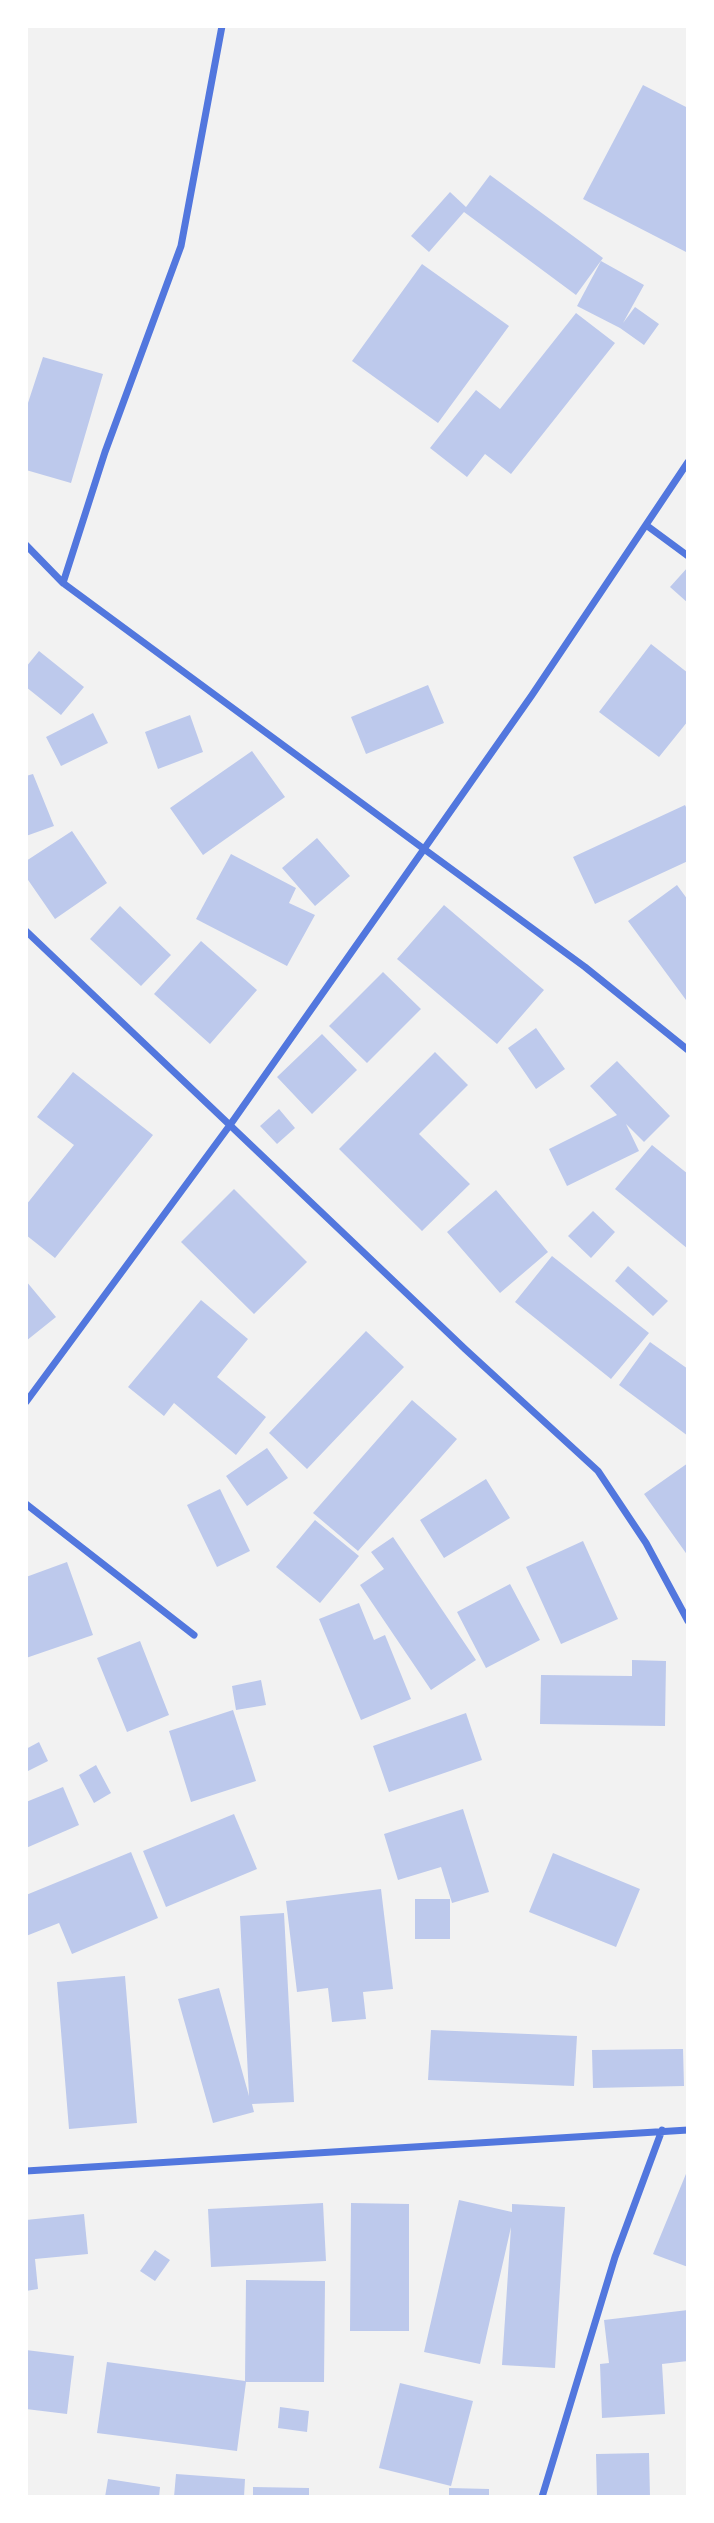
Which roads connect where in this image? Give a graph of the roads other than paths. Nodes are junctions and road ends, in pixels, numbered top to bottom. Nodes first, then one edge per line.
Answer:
1 (222, 26) edge
2 (688, 462) edge
3 (646, 525) junction
4 (26, 545) edge
5 (688, 556) edge
6 (63, 583) junction
7 (425, 849) junction
8 (26, 931) edge
9 (688, 1050) edge
10 (230, 1125) junction
11 (26, 1402) edge
12 (26, 1504) edge
13 (688, 1621) edge
14 (194, 1635) dead end
15 (662, 2130) junction
16 (688, 2130) edge
17 (26, 2171) edge
18 (542, 2497) edge

1 - 6 street
2 - 3 street
3 - 5 street
3 - 7 street
4 - 6 street
6 - 7 street
7 - 9 street
7 - 10 street
8 - 10 street
10 - 11 street
10 - 13 street
12 - 14 street
15 - 16 street
15 - 17 street
15 - 18 street

